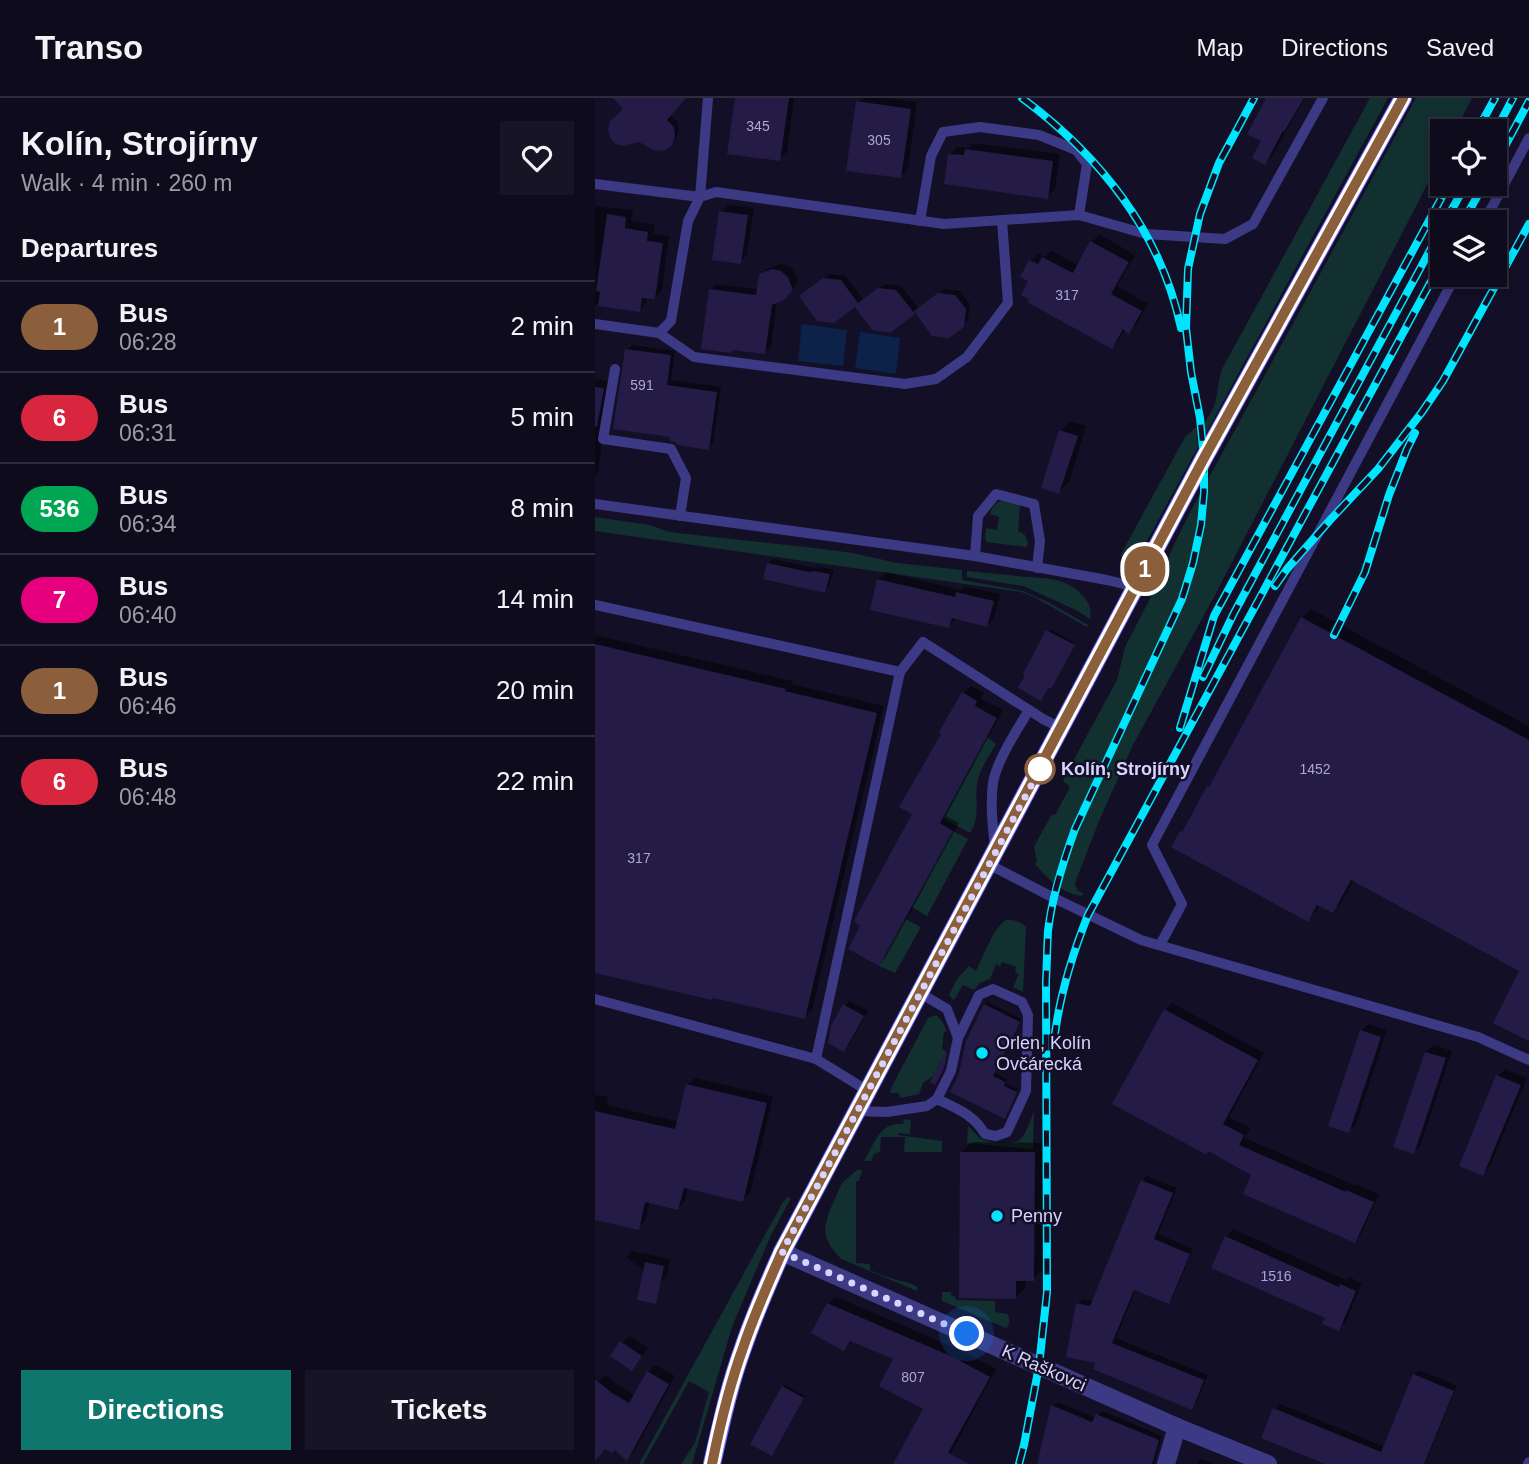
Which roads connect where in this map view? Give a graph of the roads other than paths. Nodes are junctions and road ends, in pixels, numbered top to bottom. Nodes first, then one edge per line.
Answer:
1 (708, 98) edge
2 (1323, 98) edge
3 (1403, 98) edge
4 (1529, 138) edge
5 (595, 184) edge
6 (700, 197) junction
7 (1490, 210) edge
8 (1079, 215) junction
9 (1002, 220) junction
10 (921, 221) junction
11 (1450, 287) edge
12 (595, 324) edge
13 (659, 333) junction
14 (615, 369) dead end
15 (595, 504) edge
16 (680, 516) junction
17 (975, 556) junction
18 (1037, 568) junction
19 (1136, 587) junction
20 (595, 605) edge
21 (900, 672) junction
22 (1029, 710) junction
23 (1061, 728) junction
24 (992, 858) junction
25 (1160, 945) junction
26 (920, 993) junction
27 (595, 999) edge
28 (958, 1038) junction
29 (816, 1059) junction
30 (1529, 1060) edge
31 (868, 1091) junction
32 (937, 1099) junction
33 (857, 1111) junction
34 (782, 1252) junction
35 (1177, 1427) junction
36 (712, 1464) edge
37 (1166, 1464) edge
38 (1268, 1464) edge

1 - 6 lane
2 - 8 lane
3 - 19 main road
4 - 7 lane
5 - 6 lane
6 - 10 lane
6 - 13 lane
8 - 9 lane
8 - 10 lane
9 - 10 lane
9 - 13 lane
11 - 25 lane
12 - 13 lane
14 - 16 lane
15 - 16 lane
16 - 17 lane
17 - 18 lane
17 - 18 lane
18 - 19 lane
19 - 23 main road
20 - 21 lane
21 - 22 lane
21 - 29 lane
22 - 23 lane
22 - 24 lane
23 - 24 main road
24 - 25 lane
24 - 26 main road
25 - 30 lane
26 - 28 lane
26 - 31 main road
27 - 29 lane
28 - 32 lane
28 - 32 lane
29 - 31 lane
31 - 33 main road
32 - 33 lane
33 - 34 main road
34 - 35 street, K Raškovci
34 - 36 main road
35 - 37 street
35 - 38 street, K Raškovci

